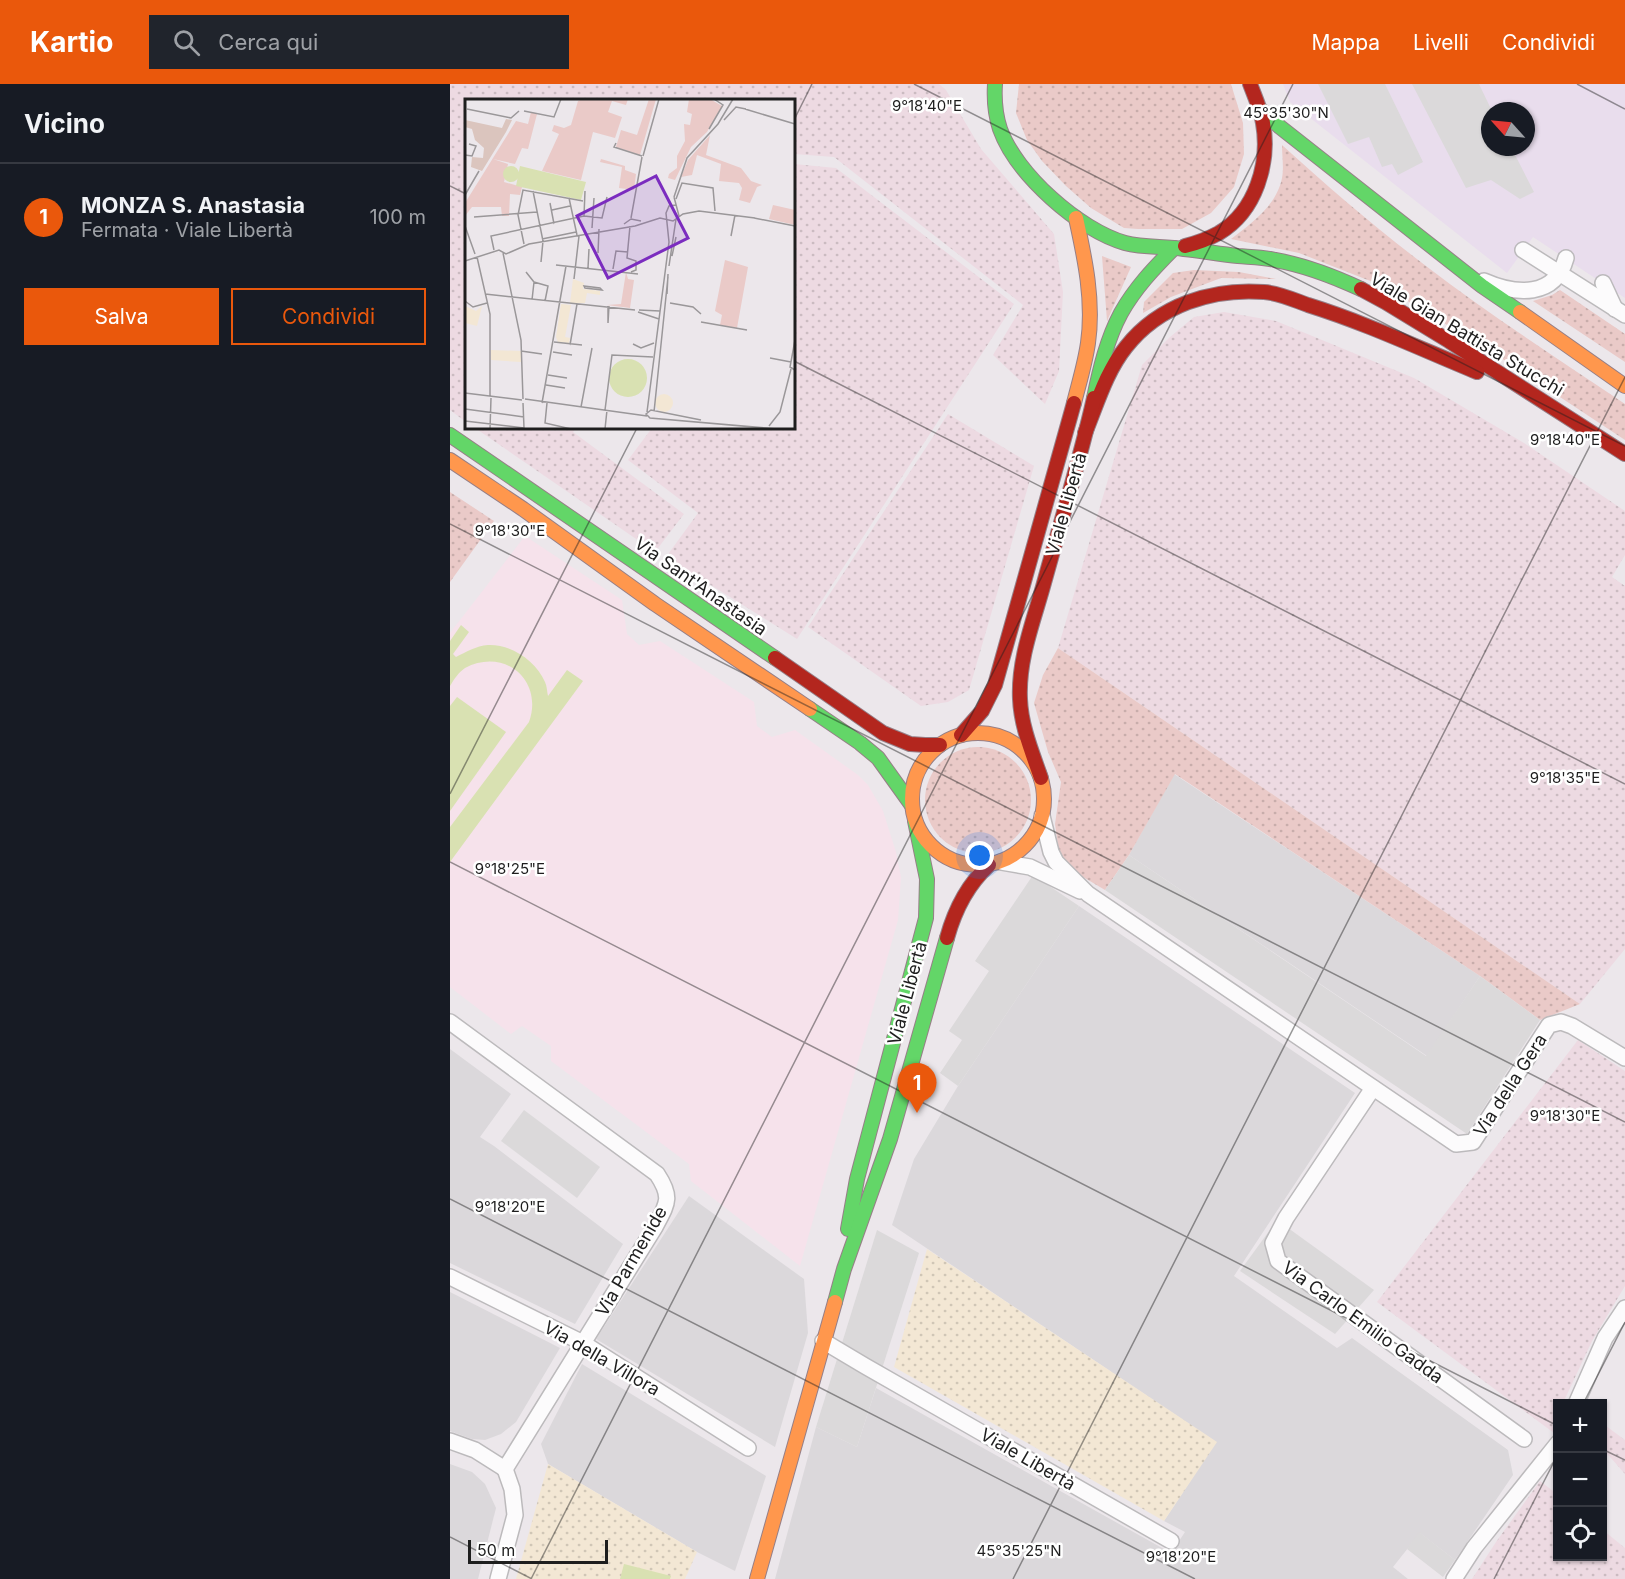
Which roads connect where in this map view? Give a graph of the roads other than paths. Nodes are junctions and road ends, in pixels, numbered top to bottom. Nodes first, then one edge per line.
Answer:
1 (1250, 84) edge
2 (991, 91) edge
3 (1260, 109) junction
4 (1076, 218) junction
5 (1174, 248) junction
6 (1523, 250) dead end
7 (1566, 258) dead end
8 (1467, 273) junction
9 (1560, 273) junction
10 (1603, 283) dead end
11 (1620, 312) edge
12 (1618, 378) edge
13 (1625, 386) edge
14 (1534, 395) junction
15 (1085, 433) junction
16 (450, 435) edge
17 (1625, 454) edge
18 (450, 460) edge
19 (961, 735) junction
20 (940, 745) junction
21 (1041, 778) junction
22 (911, 804) junction
23 (1042, 816) junction
24 (915, 821) junction
25 (995, 864) junction
26 (1088, 894) junction
27 (450, 1022) edge
28 (1625, 1058) edge
29 (1373, 1088) junction
30 (844, 1269) junction
31 (450, 1277) edge
32 (1625, 1308) edge
33 (823, 1341) junction
34 (583, 1343) junction
35 (1578, 1399) edge
36 (1524, 1439) dead end
37 (450, 1441) edge
38 (748, 1448) dead end
39 (1553, 1448) edge
40 (505, 1469) junction
41 (1171, 1541) dead end
42 (498, 1579) edge
43 (758, 1579) edge
44 (1454, 1579) edge

1 - 3 main road, Viale Gian Battista Stucchi
2 - 4 main road, Viale Gian Battista Stucchi
3 - 5 main road, Viale Gian Battista Stucchi
3 - 8 main road, Viale Gian Battista Stucchi
4 - 5 main road, Viale Gian Battista Stucchi
4 - 19 main road, Viale Libertà
5 - 14 main road, Viale Gian Battista Stucchi
5 - 15 main road, Viale Libertà
6 - 9 street
7 - 9 street
8 - 9 street
8 - 12 main road, Viale Gian Battista Stucchi
9 - 11 street
10 - 11 street
12 - 13 main road, Viale Gian Battista Stucchi
14 - 15 main road
14 - 17 main road, Viale Gian Battista Stucchi
15 - 21 main road, Viale Libertà
16 - 20 main road, Via Sant'Anastasia
18 - 22 main road
19 - 20 main road
19 - 21 main road
20 - 22 main road
21 - 23 main road
22 - 24 main road
23 - 25 main road
23 - 26 street
24 - 25 main road
24 - 30 main road, Viale Libertà
25 - 26 street
25 - 30 main road, Viale Libertà
26 - 29 street
27 - 34 street, Via Parmenide
28 - 29 street, Via della Gera
29 - 36 street, Via Carlo Emilio Gadda
30 - 33 main road, Viale Libertà
31 - 34 street, Via della Villora
32 - 35 street
33 - 41 street, Viale Libertà
33 - 43 main road, Viale Libertà
34 - 38 street, Via della Villora
34 - 40 street, Via Parmenide
37 - 40 street
39 - 44 street
40 - 42 street

